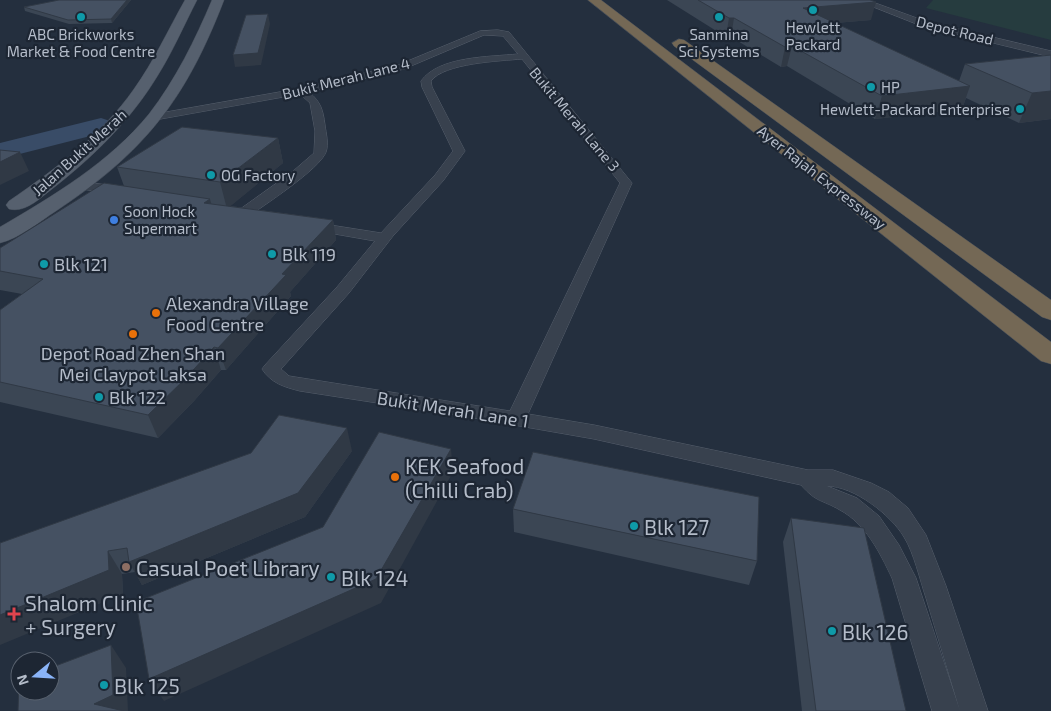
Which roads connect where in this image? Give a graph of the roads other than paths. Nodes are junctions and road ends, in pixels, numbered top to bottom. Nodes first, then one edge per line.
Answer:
1 (191, 0) edge
2 (218, 0) edge
3 (594, 0) edge
4 (619, 0) edge
5 (860, 0) edge
6 (884, 0) edge
7 (892, 3) dead end
8 (946, 20) dead end
9 (1051, 46) edge
10 (1051, 54) edge
11 (522, 56) junction
12 (188, 64) junction
13 (157, 66) junction
14 (302, 91) junction
15 (155, 117) junction
16 (73, 189) junction
17 (135, 197) edge
18 (0, 215) edge
19 (263, 216) edge
20 (301, 222) edge
21 (386, 235) junction
22 (0, 236) edge
23 (1051, 312) edge
24 (1051, 355) edge
25 (516, 418) junction
26 (808, 478) junction
27 (946, 711) edge
28 (974, 711) edge

1 - 13 main road, Jalan Bukit Merah
2 - 12 main road, Jalan Bukit Merah
3 - 24 highway, Ayer Rajah Expressway
4 - 23 highway, Ayer Rajah Expressway
5 - 10 street, Depot Road
6 - 7 street
8 - 9 street, Depot Road
11 - 14 street, Bukit Merah Lane 4
11 - 21 street, Bukit Merah Lane 3
11 - 25 street, Bukit Merah Lane 3
12 - 13 main road
12 - 15 main road, Jalan Bukit Merah
13 - 18 main road, Jalan Bukit Merah
14 - 15 street, Bukit Merah Lane 4
14 - 19 street
15 - 16 main road, Jalan Bukit Merah
16 - 17 street
16 - 22 main road, Jalan Bukit Merah
20 - 21 street
21 - 25 street, Bukit Merah Lane 1
25 - 26 street, Bukit Merah Lane 1
26 - 27 street
26 - 28 street, Bukit Merah Lane 1

